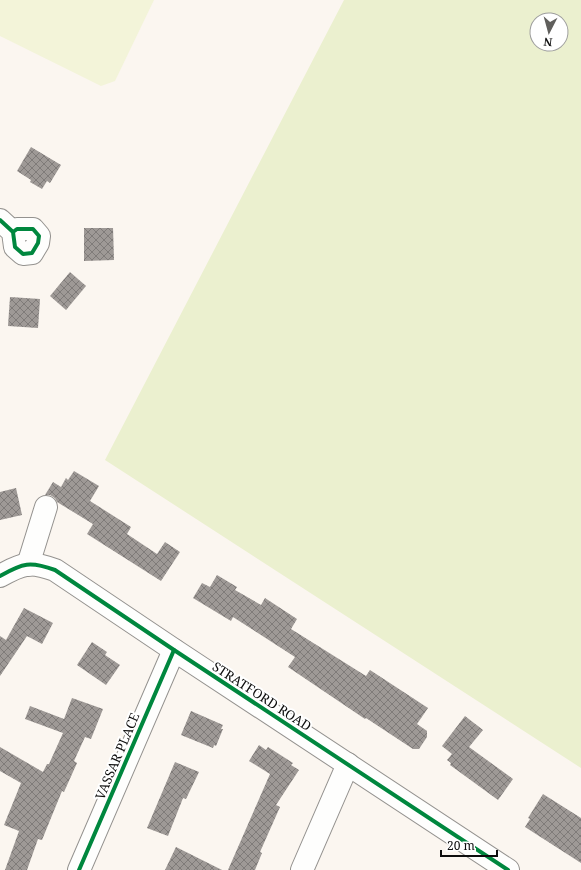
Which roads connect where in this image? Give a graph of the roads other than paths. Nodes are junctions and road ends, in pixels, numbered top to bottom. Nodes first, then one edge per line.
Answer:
1 (46, 507) dead end
2 (28, 564) junction
3 (0, 576) edge
4 (174, 650) junction
5 (348, 764) junction
6 (79, 870) edge
7 (302, 870) edge
8 (508, 870) edge

1 - 2 street
2 - 3 street, STRATFORD ROAD
2 - 4 street, STRATFORD ROAD
4 - 5 street, STRATFORD ROAD
4 - 6 street, VASSAR PLACE
5 - 7 street
5 - 8 street, STRATFORD ROAD

